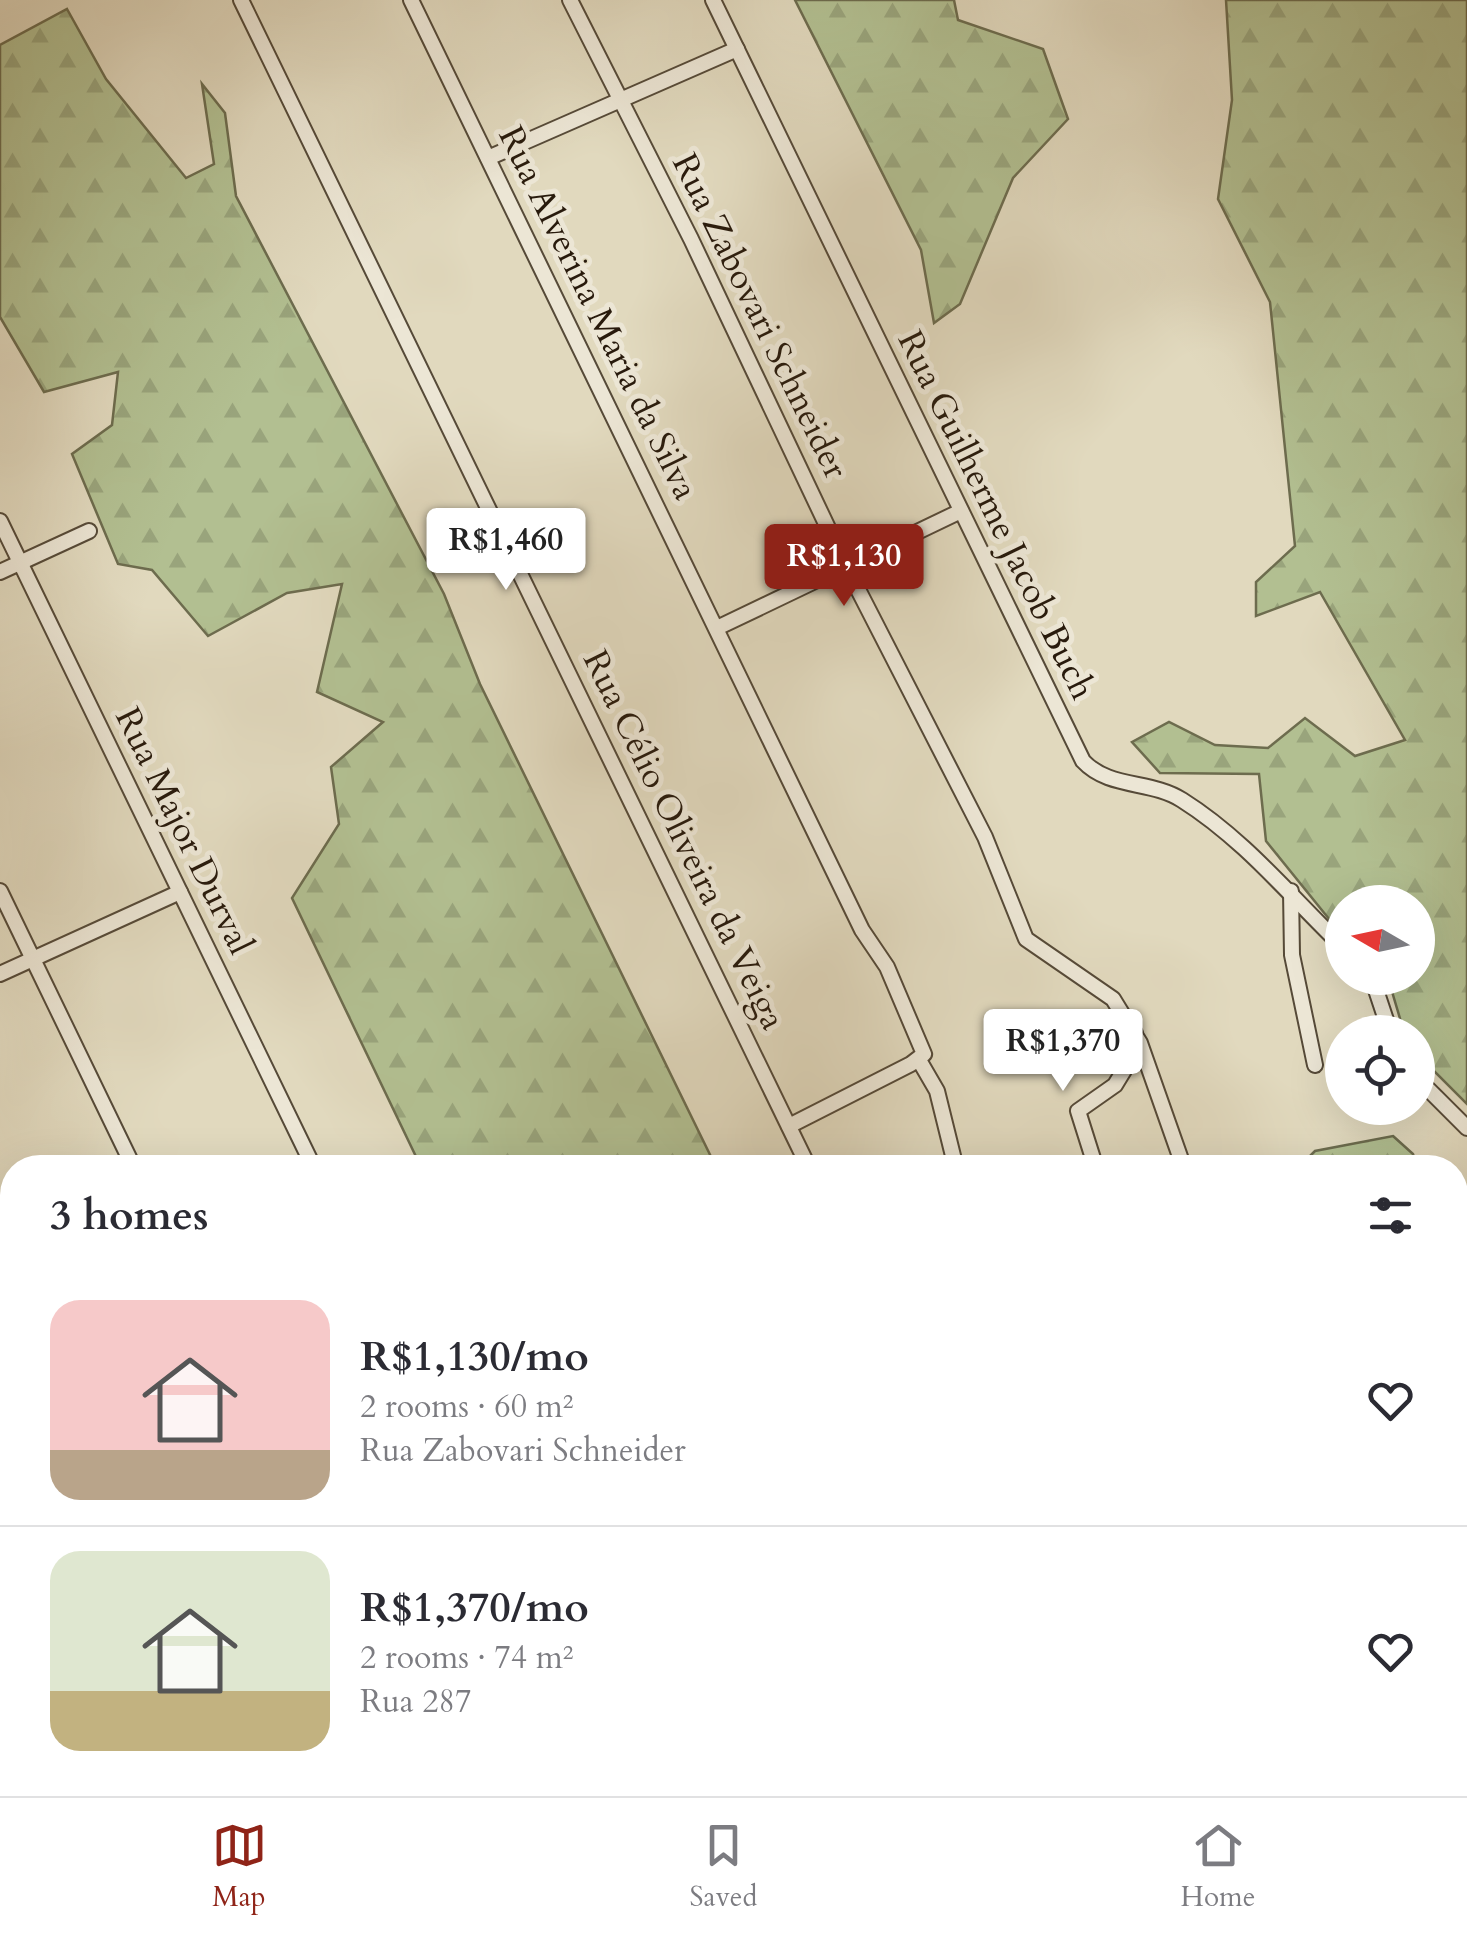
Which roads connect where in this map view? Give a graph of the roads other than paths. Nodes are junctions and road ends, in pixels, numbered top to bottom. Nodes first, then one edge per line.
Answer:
1 (241, 0) edge
2 (412, 0) edge
3 (570, 0) edge
4 (713, 0) edge
5 (737, 49) junction
6 (622, 101) junction
7 (488, 158) junction
8 (961, 511) junction
9 (0, 522) edge
10 (89, 531) dead end
11 (20, 563) junction
12 (846, 566) junction
13 (0, 572) edge
14 (719, 627) junction
15 (0, 890) edge
16 (1290, 890) junction
17 (180, 892) junction
18 (1325, 928) edge
19 (33, 959) junction
20 (0, 974) edge
21 (1134, 1033) junction
22 (918, 1060) junction
23 (1315, 1065) dead end
24 (1435, 1096) edge
25 (790, 1126) junction
26 (1467, 1128) edge
27 (128, 1155) edge
28 (308, 1155) edge
29 (803, 1155) edge
30 (953, 1155) edge
31 (1092, 1155) edge
32 (1179, 1155) edge

1 - 25 street, Rua Célio Oliveira da Veiga
2 - 7 street, Rua Alverina Maria da Silva
3 - 6 street, Rua Zabovari Schneider
4 - 5 street, Rua Guilherme Jacob Buch
5 - 6 street
5 - 8 street, Rua Guilherme Jacob Buch
6 - 7 street
6 - 12 street, Rua Zabovari Schneider
7 - 14 street, Rua Alverina Maria da Silva
8 - 12 street
8 - 16 street, Rua Guilherme Jacob Buch
9 - 11 street, Rua Major Durval
10 - 11 street
11 - 13 street
11 - 17 street, Rua Major Durval
12 - 14 street
12 - 21 street, Rua Zabovari Schneider
14 - 22 street, Rua Alverina Maria da Silva
15 - 19 street
16 - 18 street, Rua Guilherme Jacob Buch
16 - 23 street
17 - 19 street
17 - 28 street, Rua Major Durval
19 - 20 street
19 - 27 street
21 - 31 street
21 - 32 street, Rua Zabovari Schneider
22 - 25 street
22 - 30 street, Rua Alverina Maria da Silva
24 - 26 street
25 - 29 street, Rua Célio Oliveira da Veiga

